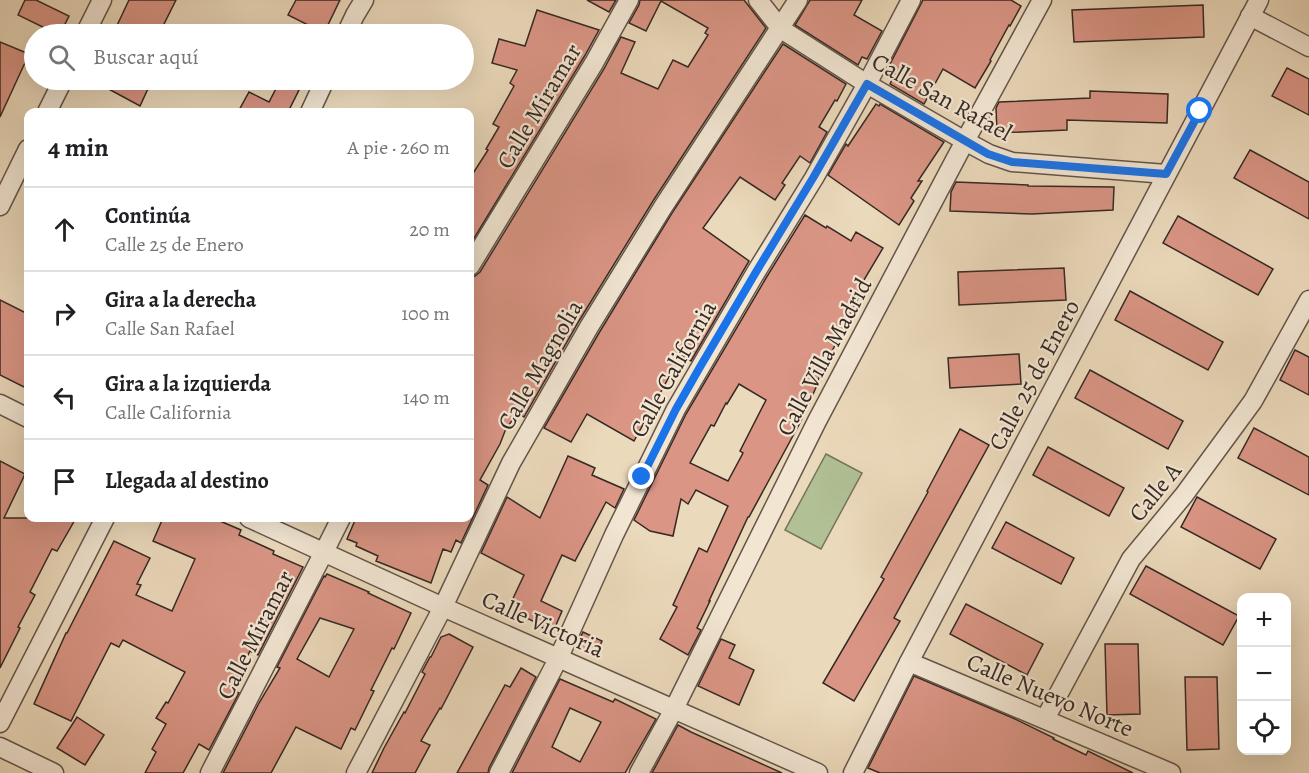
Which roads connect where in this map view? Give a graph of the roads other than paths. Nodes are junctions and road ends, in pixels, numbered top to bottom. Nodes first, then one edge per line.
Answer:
1 (102, 0) edge
2 (364, 0) edge
3 (629, 0) edge
4 (758, 0) edge
5 (798, 0) edge
6 (911, 0) edge
7 (1042, 0) edge
8 (1254, 8) edge
9 (90, 24) edge
10 (351, 24) edge
11 (780, 29) junction
12 (1309, 47) edge
13 (867, 84) junction
14 (58, 90) edge
15 (321, 90) edge
16 (48, 108) edge
17 (312, 108) edge
18 (965, 141) junction
19 (24, 157) edge
20 (1166, 174) junction
21 (0, 206) edge
22 (474, 259) edge
23 (1309, 300) edge
24 (0, 405) edge
25 (24, 416) edge
26 (103, 522) edge
27 (258, 522) edge
28 (339, 522) edge
29 (324, 552) junction
30 (443, 607) junction
31 (559, 657) junction
32 (909, 662) junction
33 (674, 709) junction
34 (1045, 718) junction
35 (0, 723) edge
36 (0, 747) edge
37 (54, 773) edge
38 (210, 773) edge
39 (356, 773) edge
40 (499, 773) edge
41 (639, 773) edge
42 (818, 773) edge
43 (853, 773) edge
44 (1171, 773) edge

1 - 9 street
2 - 10 street
3 - 22 street, Calle Miramar
4 - 11 street, Calle San Rafael
5 - 11 street, Calle Magnolia
6 - 13 street, Calle California
7 - 18 street, Calle Villa Madrid
8 - 12 street
8 - 20 street, Calle 25 de Enero
11 - 13 street, Calle San Rafael
11 - 30 street, Calle Magnolia
13 - 18 street, Calle San Rafael
13 - 31 street, Calle California
14 - 16 street
15 - 17 street
18 - 20 street, Calle San Rafael
18 - 33 street, Calle Villa Madrid
19 - 21 street
20 - 32 street, Calle 25 de Enero
23 - 34 street, Calle A
24 - 25 street
26 - 35 street
27 - 29 street, Calle Victoria
28 - 29 street, Calle Miramar
29 - 30 street, Calle Victoria
29 - 38 street, Calle Miramar
30 - 31 street, Calle Victoria
30 - 39 street, Calle Magnolia
31 - 33 street, Calle Victoria
31 - 40 street, Calle California
32 - 34 street, Calle Nuevo Norte
32 - 43 street, Calle 25 de Enero
33 - 41 street, Calle Villa Madrid
33 - 42 street, Calle Victoria
34 - 44 street, Calle Nuevo Norte
36 - 37 street

